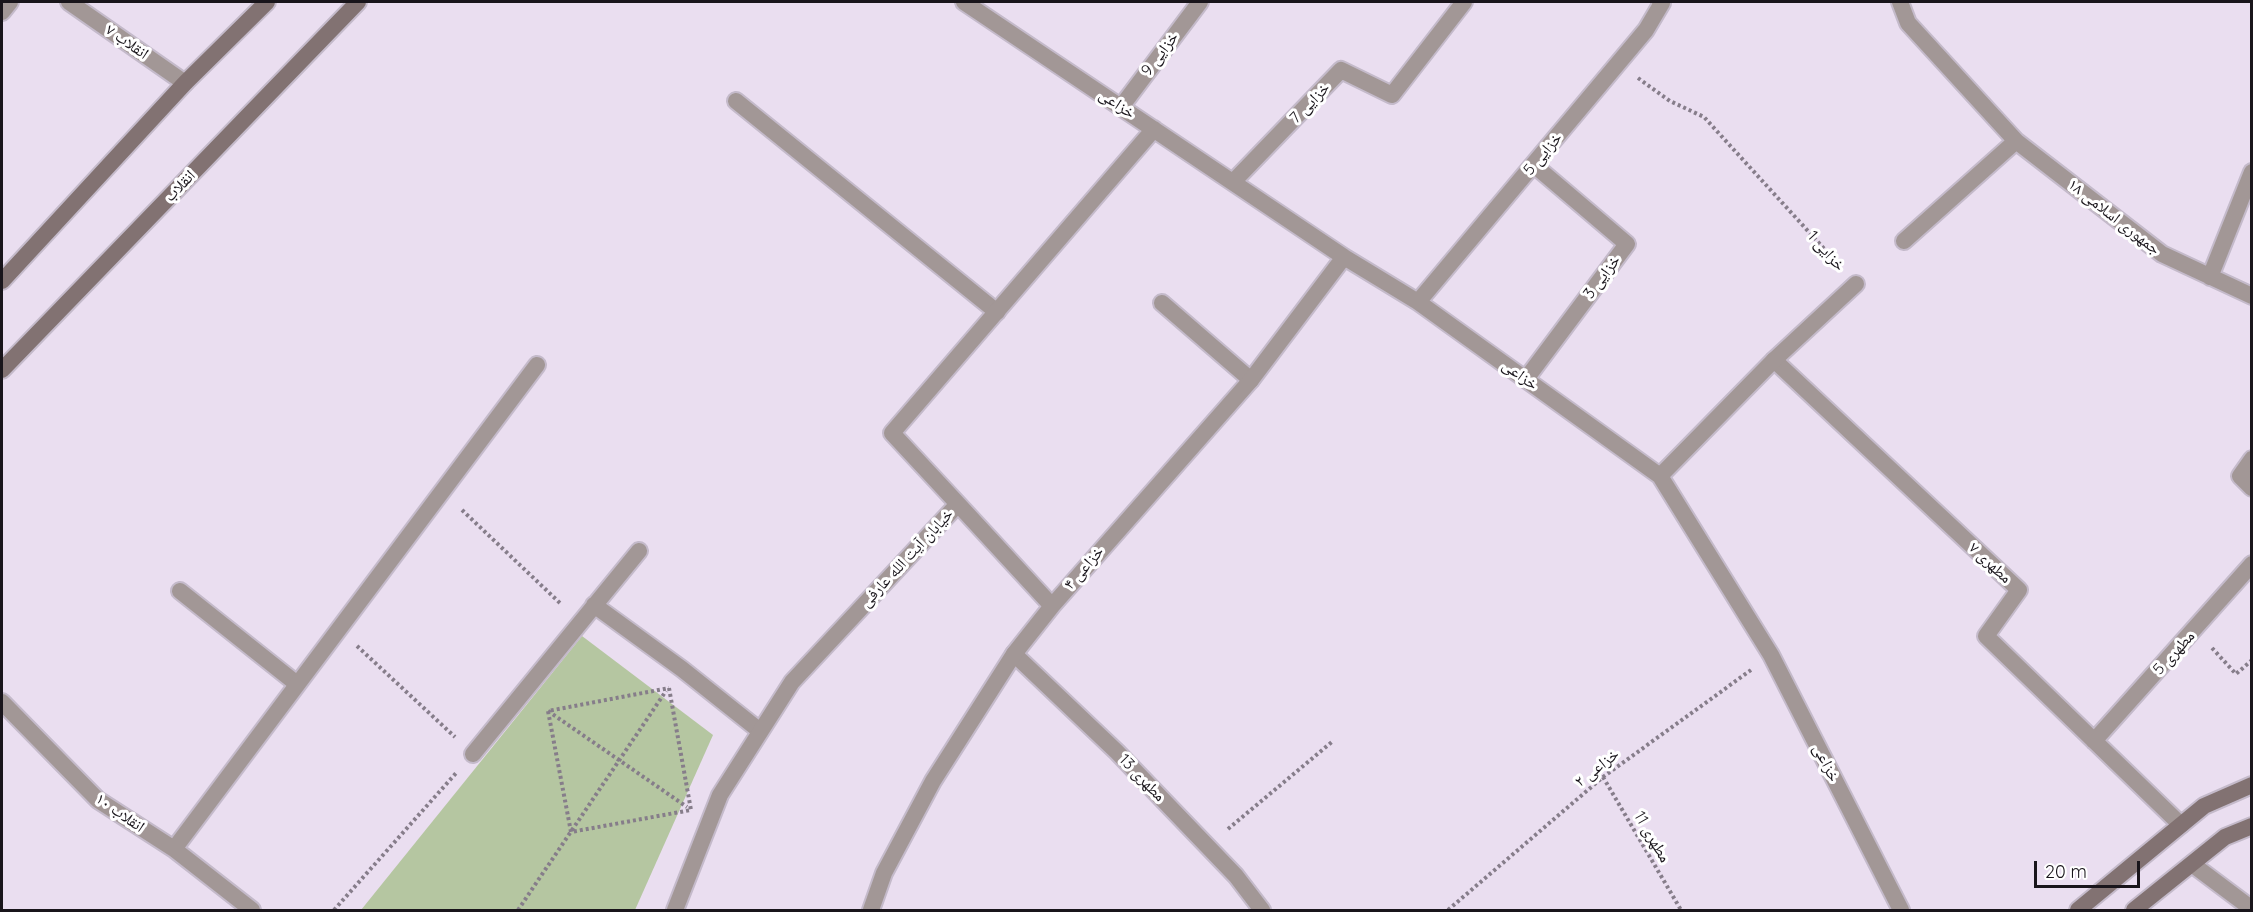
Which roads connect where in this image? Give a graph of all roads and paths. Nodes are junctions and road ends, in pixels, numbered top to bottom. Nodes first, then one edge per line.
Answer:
1 (10, 2) edge
2 (69, 2) edge
3 (267, 2) edge
4 (358, 2) edge
5 (964, 2) edge
6 (1200, 2) edge
7 (1464, 2) edge
8 (1660, 2) edge
9 (1900, 2) edge
10 (2, 12) edge
11 (1618, 63) junction
12 (185, 83) junction
13 (736, 101) dead end
14 (1121, 107) junction
15 (1154, 129) junction
16 (2016, 141) junction
17 (1534, 165) junction
18 (2252, 172) edge
19 (1233, 182) junction
20 (1904, 241) dead end
21 (1344, 257) junction
22 (2210, 277) junction
23 (2, 280) edge
24 (1856, 284) joint
25 (2252, 296) edge
26 (1418, 302) junction
27 (1162, 303) dead end
28 (997, 312) junction
29 (1774, 360) junction
30 (537, 365) dead end
31 (2, 370) edge
32 (1251, 380) junction
33 (1526, 380) junction
34 (2252, 459) edge
35 (1660, 476) junction
36 (2252, 488) edge
37 (442, 490) junction
38 (958, 504) junction
39 (639, 551) dead end
40 (2252, 564) edge
41 (180, 591) dead end
42 (594, 605) junction
43 (1052, 606) junction
44 (580, 622) junction
45 (339, 629) junction
46 (2195, 630) junction
47 (1014, 654) junction
48 (1771, 655) junction
49 (2252, 660) edge
50 (682, 669) junction
51 (297, 684) junction
52 (669, 688) junction
53 (522, 694) junction
54 (2, 702) edge
55 (548, 711) junction
56 (760, 731) junction
57 (1333, 741) dead end
58 (2094, 741) junction
59 (473, 754) junction
60 (619, 762) junction
61 (1603, 777) junction
62 (2252, 785) edge
63 (691, 810) junction
64 (709, 823) junction
65 (2181, 825) junction
66 (2252, 826) edge
67 (571, 832) junction
68 (1207, 846) junction
69 (174, 849) junction
70 (2192, 864) junction
71 (2252, 909) edge
72 (252, 910) edge
73 (334, 910) edge
74 (518, 910) edge
75 (675, 910) edge
76 (871, 910) edge
77 (1262, 910) edge
78 (1448, 910) edge
79 (1681, 910) edge
80 (1901, 910) edge
81 (2078, 910) edge
82 (2134, 910) edge

1 - 10 street
2 - 12 street, انقلاب ۷
3 - 12 main road
4 - 31 main road, انقلاب
5 - 14 street, خزاعی
6 - 14 street, خزایی 9
7 - 19 street, خزایی 7
8 - 11 street, خزایی 5
9 - 16 street, جمهوری اسلامی ۱۸
11 - 17 street, خزایی 5
11 - 24 path, خزایی 1
12 - 23 main road
13 - 28 street
14 - 15 street, خزاعی
15 - 19 street, خزاعی
15 - 28 street, خیابان آیت الله عارفی
16 - 20 street
16 - 22 street, جمهوری اسلامی ۱۸
17 - 26 street, خزایی 5
17 - 33 street, خزایی 3
18 - 22 street
19 - 21 street, خزاعی
21 - 26 street, خزاعی
21 - 32 street, خزاعی ۴
22 - 25 street, جمهوری اسلامی ۱۸
24 - 29 street, خزایی 1
26 - 33 street, خزاعی
27 - 32 street
28 - 38 street, خیابان آیت الله عارفی
29 - 35 street, خزایی 1
29 - 58 street, مطهری ۷
30 - 37 street
32 - 43 street, خزاعی ۴
33 - 35 street, خزاعی
34 - 36 street
35 - 48 street, خزاعی
37 - 44 path
37 - 45 street
38 - 43 street
38 - 56 street, خیابان آیت الله عارفی
39 - 42 street
40 - 46 street, مطهری 5
41 - 51 street
42 - 44 street
42 - 50 street
43 - 47 street, خزاعی ۴
44 - 53 street
45 - 51 street
45 - 59 path
46 - 49 path
46 - 58 street, مطهری 5
47 - 68 street, مطهری 13
47 - 76 street, خزاعی ۴
48 - 61 path, خزاعی ۲
48 - 80 street, خزاعی
50 - 52 path
50 - 56 street
51 - 69 street
52 - 55 path
52 - 60 path
52 - 63 path
53 - 55 path
53 - 59 street
54 - 69 street, انقلاب ۱۰
55 - 60 path
55 - 67 path
56 - 64 street, خیابان آیت الله عارفی
57 - 68 path
58 - 65 street, مطهری ۷
59 - 73 path
60 - 63 path
60 - 67 path
61 - 78 path, خزاعی ۲
61 - 79 path, مطهری 11
62 - 65 main road
63 - 64 path
63 - 67 path
64 - 75 street, خیابان آیت الله عارفی
65 - 81 main road
66 - 70 main road
67 - 74 path
68 - 77 street, مطهری 13
69 - 72 street, انقلاب ۱۰
70 - 71 street
70 - 82 main road

